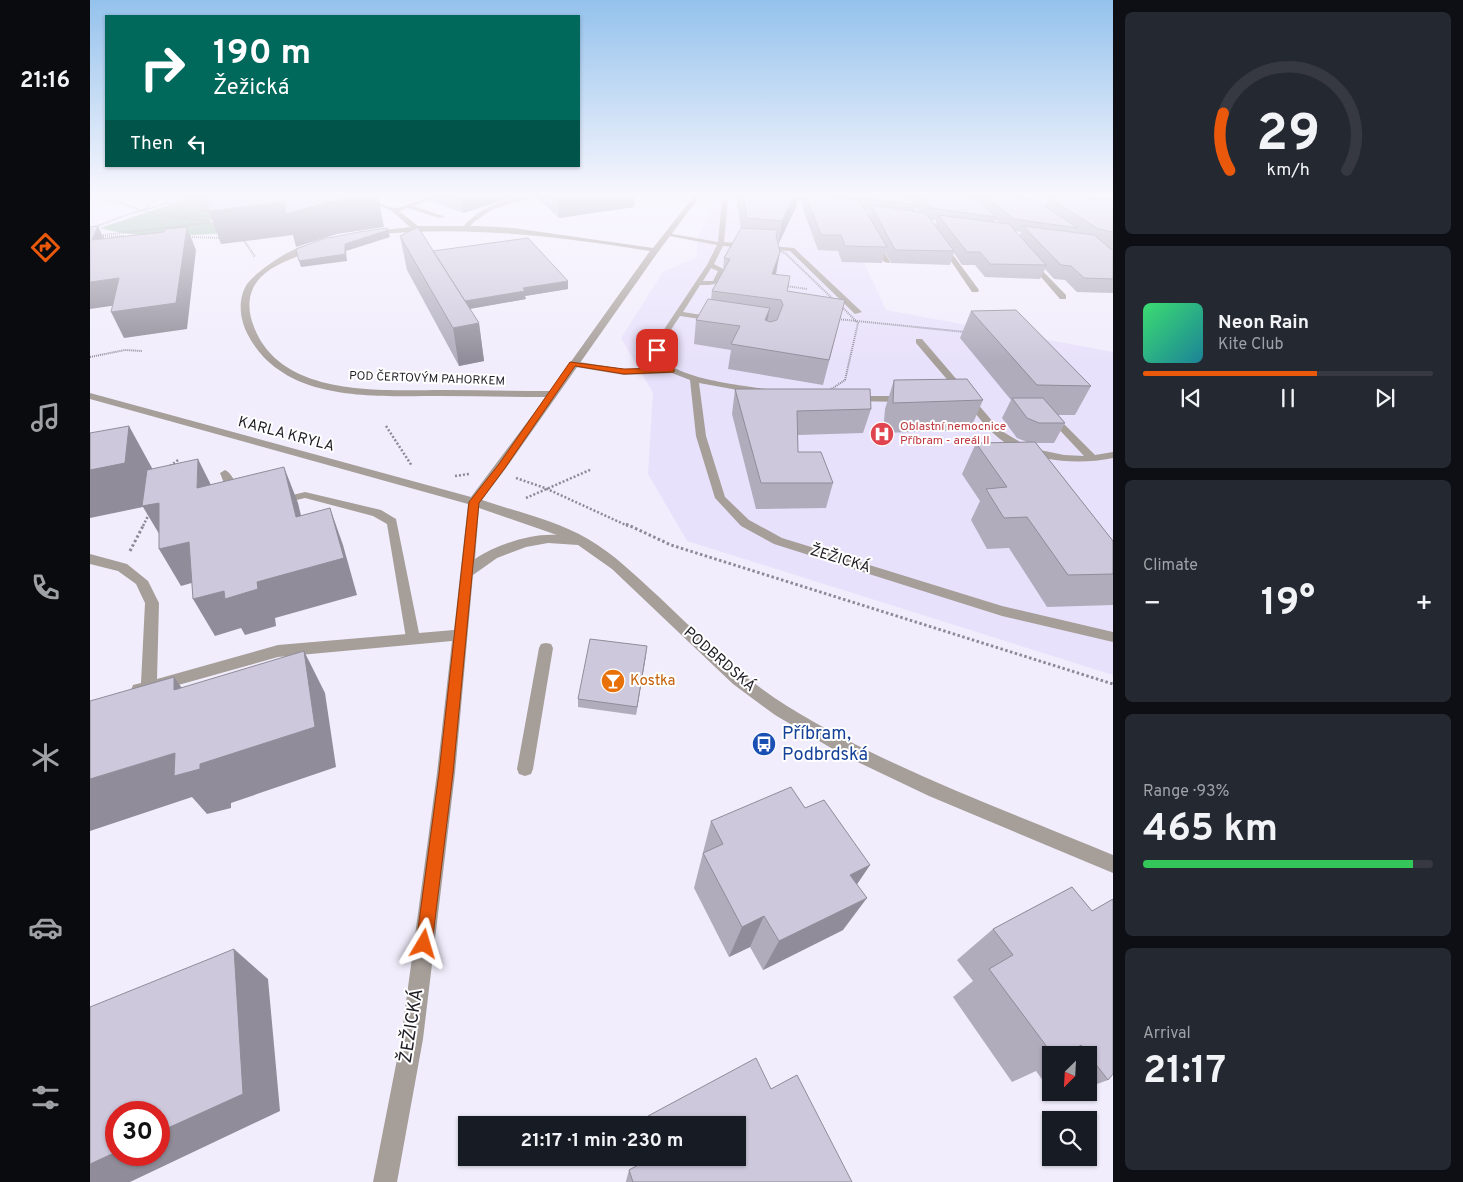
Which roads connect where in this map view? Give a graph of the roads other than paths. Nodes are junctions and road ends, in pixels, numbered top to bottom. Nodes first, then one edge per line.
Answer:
1 (299, 251) edge
2 (654, 251) edge
3 (717, 251) edge
4 (794, 251) edge
5 (881, 251) edge
6 (947, 251) edge
7 (1026, 255) edge
8 (887, 262) edge
9 (975, 290) dead end
10 (1063, 297) dead end
11 (858, 312) dead end
12 (679, 314) junction
13 (726, 321) edge
14 (919, 340) dead end
15 (573, 364) junction
16 (671, 370) junction
17 (694, 380) junction
18 (772, 393) edge
19 (552, 394) junction
20 (90, 396) edge
21 (850, 399) edge
22 (919, 399) edge
23 (1057, 422) edge
24 (1037, 453) junction
25 (1111, 458) edge
26 (1093, 459) junction
27 (1044, 470) edge
28 (225, 473) dead end
29 (250, 500) edge
30 (267, 502) edge
31 (474, 502) junction
32 (583, 542) junction
33 (90, 559) edge
34 (467, 573) junction
35 (459, 636) junction
36 (413, 638) junction
37 (1113, 638) edge
38 (546, 648) dead end
39 (149, 687) junction
40 (124, 695) edge
41 (525, 769) dead end
42 (1113, 864) edge
43 (385, 1182) edge

1 - 19 street, POD ČERTOVÝM PAHORKEM
2 - 15 street
3 - 12 lane
4 - 11 lane
5 - 8 lane
6 - 9 lane
7 - 10 lane
12 - 13 lane
12 - 16 lane
14 - 24 lane
15 - 16 lane
15 - 19 street
16 - 17 lane
17 - 18 lane
17 - 37 lane, ŽEŽICKÁ
19 - 31 street
20 - 31 street, KARLA KRYLA
21 - 22 lane
23 - 26 lane
24 - 26 lane
24 - 27 lane
25 - 26 lane
28 - 29 lane
30 - 36 lane
31 - 32 street, PODBRDSKÁ
31 - 34 street, ŽEŽICKÁ
32 - 34 street
32 - 42 street, PODBRDSKÁ
33 - 39 street
34 - 35 street, ŽEŽICKÁ
35 - 36 street
35 - 43 street, ŽEŽICKÁ
36 - 39 street
38 - 41 lane
39 - 40 street

